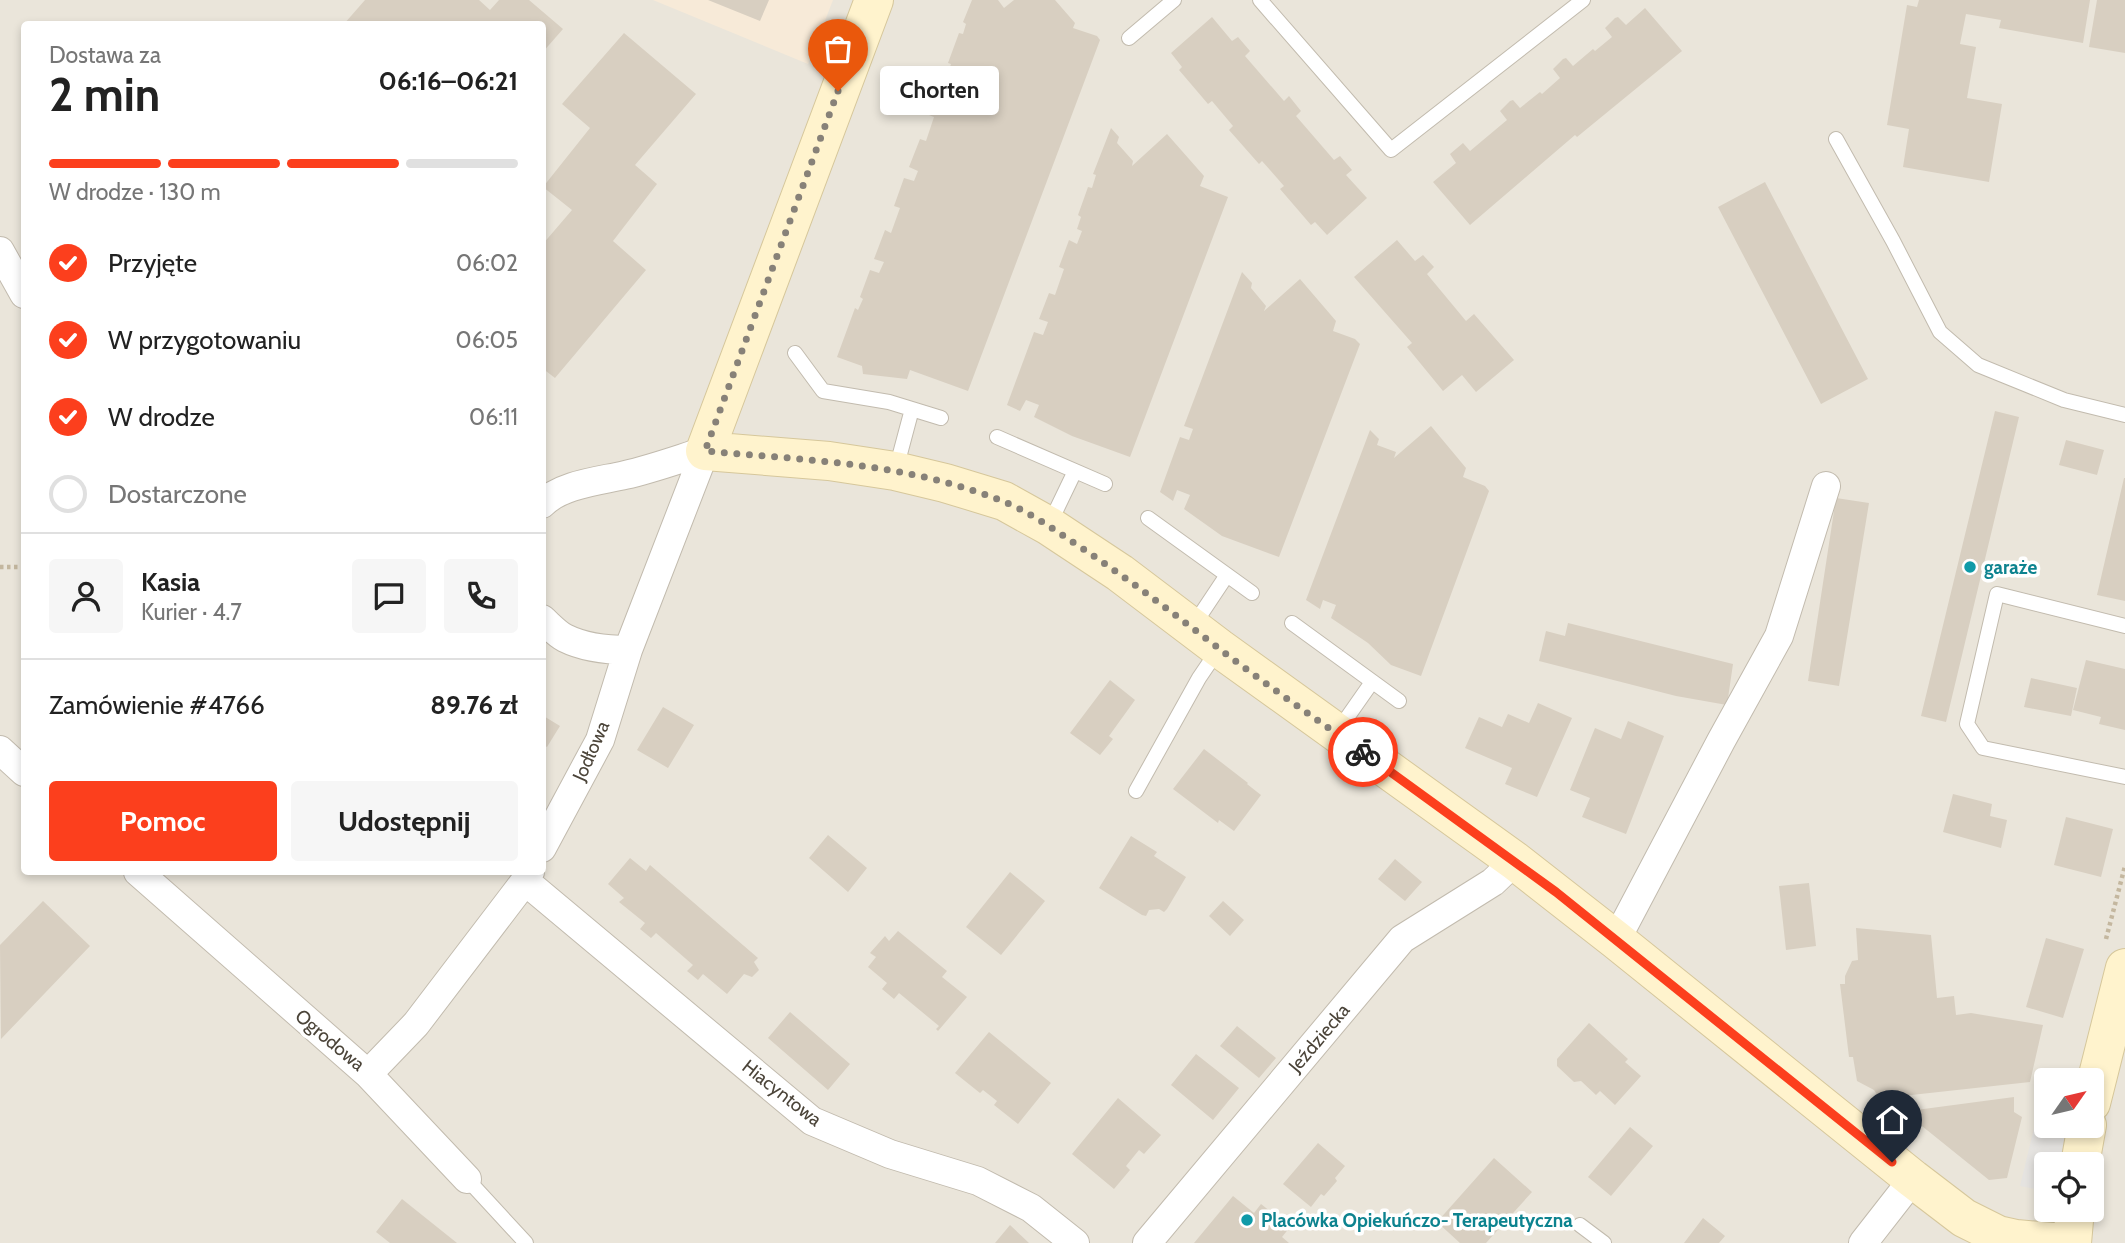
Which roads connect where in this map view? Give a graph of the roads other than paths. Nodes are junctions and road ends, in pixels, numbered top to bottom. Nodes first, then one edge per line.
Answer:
1 (874, 0) edge
2 (1174, 0) edge
3 (1260, 0) edge
4 (1583, 0) edge
5 (1129, 38) dead end
6 (1836, 139) dead end
7 (0, 251) edge
8 (21, 288) edge
9 (795, 353) dead end
10 (912, 409) junction
11 (2125, 415) edge
12 (941, 418) dead end
13 (997, 437) dead end
14 (705, 451) junction
15 (895, 471) junction
16 (1075, 471) junction
17 (1105, 484) dead end
18 (1826, 486) dead end
19 (546, 500) edge
20 (1148, 518) dead end
21 (1049, 526) junction
22 (1227, 575) junction
23 (1252, 593) dead end
24 (546, 622) edge
25 (1292, 623) dead end
26 (2125, 626) edge
27 (1205, 638) junction
28 (628, 650) junction
29 (1372, 681) junction
30 (1399, 701) dead end
31 (1337, 734) junction
32 (0, 750) edge
33 (21, 769) edge
34 (2125, 777) edge
35 (1136, 791) dead end
36 (546, 841) edge
37 (1515, 861) junction
38 (141, 875) edge
39 (527, 876) edge
40 (1616, 940) junction
41 (2125, 968) edge
42 (2118, 1028) edge
43 (2104, 1068) edge
44 (368, 1074) junction
45 (467, 1179) joint
46 (1913, 1179) junction
47 (2074, 1222) edge
48 (1580, 1225) dead end
49 (526, 1243) edge
50 (1075, 1243) edge
51 (1147, 1243) edge
52 (1604, 1243) edge
53 (1863, 1243) edge
54 (2064, 1243) edge
55 (2072, 1243) edge

1 - 14 street, Jodłowa
2 - 5 lane
3 - 4 lane
6 - 11 lane
7 - 8 street
9 - 10 lane
10 - 12 lane
10 - 15 lane
13 - 16 lane
14 - 15 street
14 - 19 street
14 - 28 street, Jodłowa
15 - 21 street
16 - 17 lane
16 - 21 lane
18 - 40 street
20 - 22 lane
21 - 27 street
22 - 23 lane
22 - 27 lane
24 - 28 street
25 - 29 lane
26 - 34 lane
27 - 31 street
27 - 35 lane
28 - 36 street, Jodłowa
29 - 30 lane
29 - 31 lane
31 - 37 street
32 - 33 street
37 - 40 street
37 - 51 street, Jeździecka
38 - 44 street, Ogrodowa
39 - 44 street, Ogrodowa
39 - 50 street, Hiacyntowa
40 - 46 street
41 - 42 street
42 - 43 street
44 - 45 street
45 - 49 lane
46 - 53 street
46 - 54 street
47 - 55 street
48 - 52 lane

